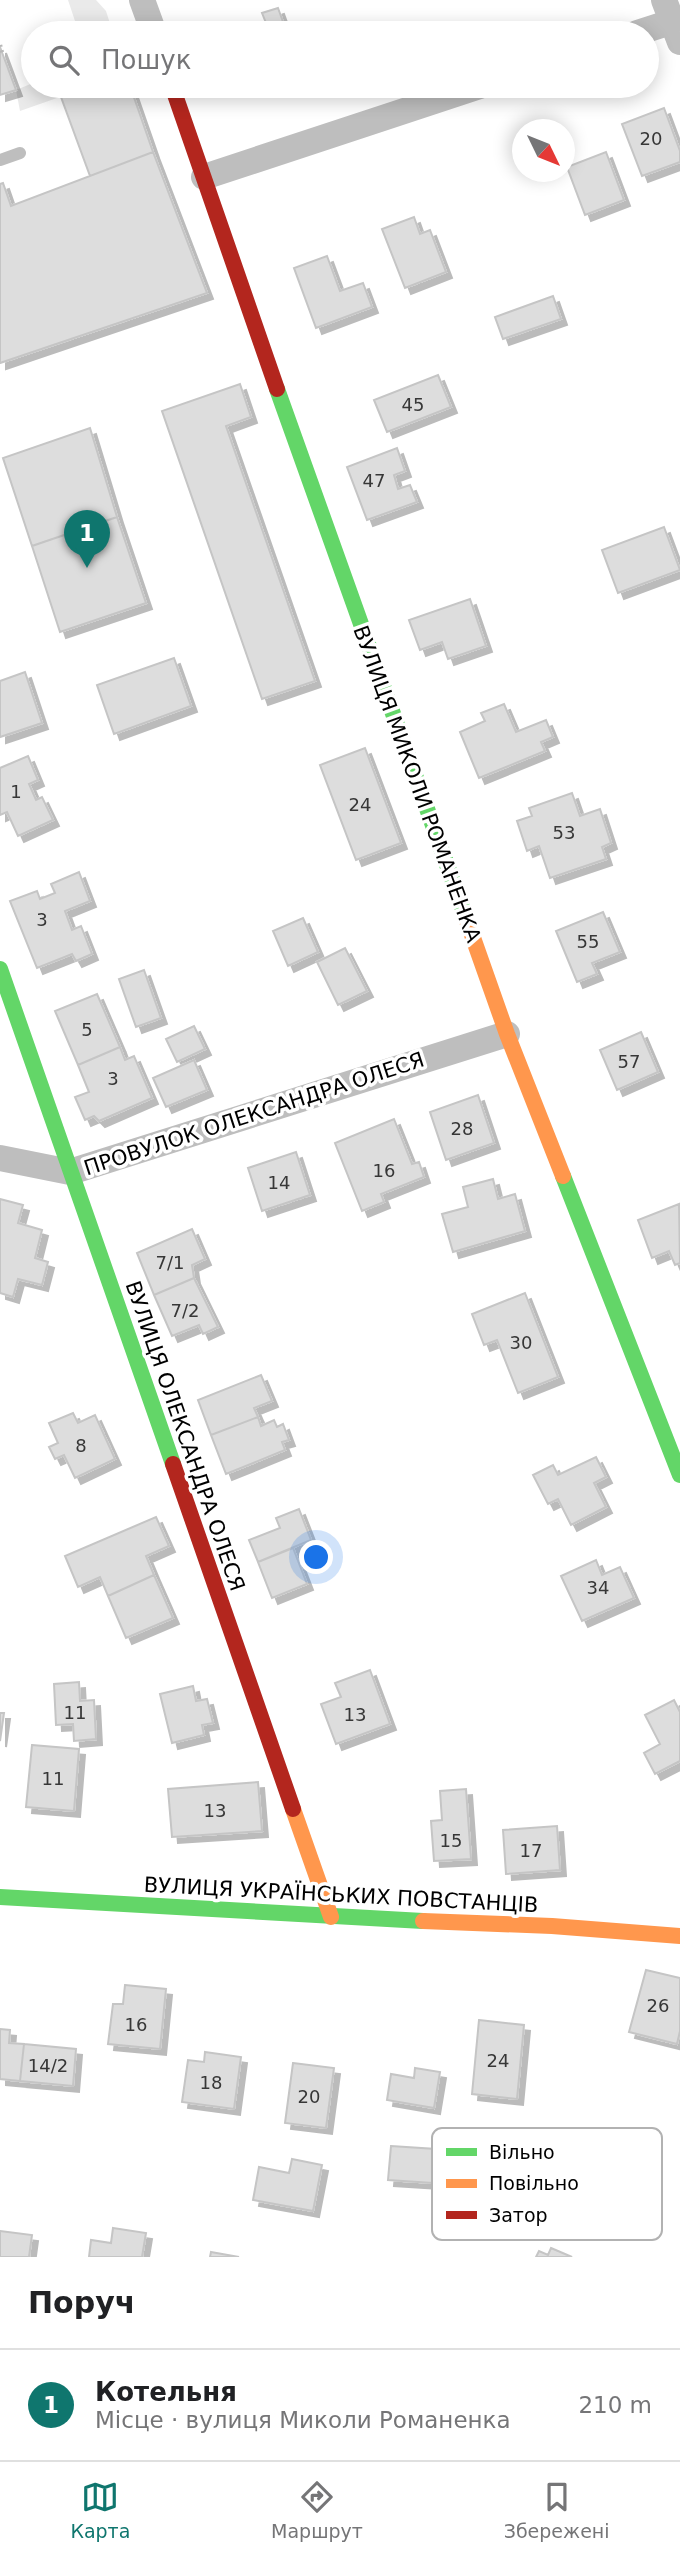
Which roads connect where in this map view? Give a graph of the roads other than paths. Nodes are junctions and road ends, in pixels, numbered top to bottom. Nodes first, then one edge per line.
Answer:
1 (142, 0) edge
2 (150, 21) edge
3 (176, 98) edge
4 (444, 98) edge
5 (20, 153) dead end
6 (0, 160) edge
7 (204, 177) junction
8 (0, 969) edge
9 (507, 1034) junction
10 (0, 1158) edge
11 (70, 1172) junction
12 (680, 1475) edge
13 (0, 1897) edge
14 (331, 1917) junction
15 (680, 1936) edge

1 - 2 street
3 - 7 street, ВУЛИЦЯ МИКОЛИ РОМАНЕНКА
4 - 7 street
5 - 6 lane
7 - 9 street, ВУЛИЦЯ МИКОЛИ РОМАНЕНКА
8 - 11 street, ВУЛИЦЯ ОЛЕКСАНДРА ОЛЕСЯ
9 - 11 street, ПРОВУЛОК ОЛЕКСАНДРА ОЛЕСЯ
9 - 12 street, ВУЛИЦЯ МИКОЛИ РОМАНЕНКА
10 - 11 street, ПРОВУЛОК ОЛЕКСАНДРА ОЛЕСЯ
11 - 14 street, ВУЛИЦЯ ОЛЕКСАНДРА ОЛЕСЯ
13 - 14 street, ВУЛИЦЯ УКРАЇНСЬКИХ ПОВСТАНЦІВ
14 - 15 street, ВУЛИЦЯ УКРАЇНСЬКИХ ПОВСТАНЦІВ

